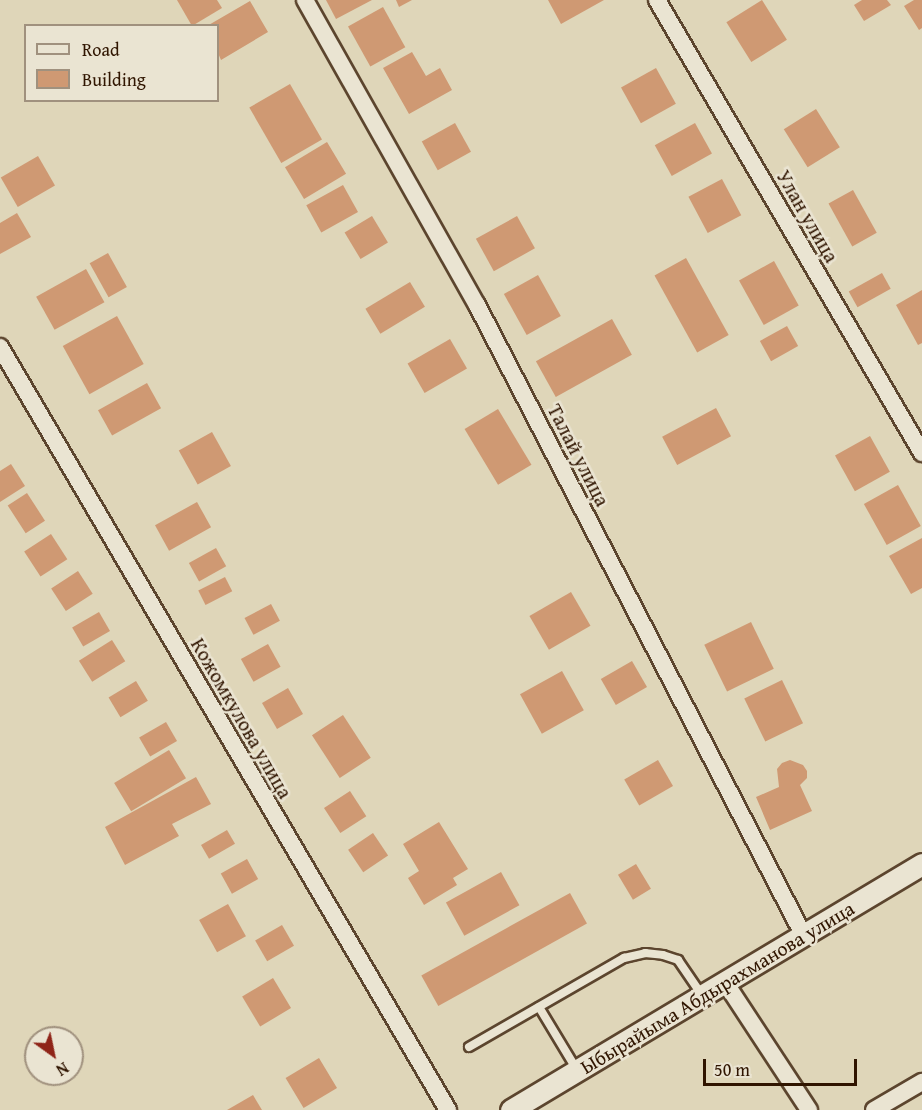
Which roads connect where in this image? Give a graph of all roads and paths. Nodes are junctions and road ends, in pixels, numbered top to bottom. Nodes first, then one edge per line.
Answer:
1 (305, 0) edge
2 (657, 0) edge
3 (0, 347) edge
4 (922, 453) edge
5 (922, 864) edge
6 (804, 936) junction
7 (725, 982) junction
8 (703, 996) junction
9 (539, 1007) junction
10 (469, 1047) dead end
11 (577, 1071) junction
12 (922, 1082) edge
13 (448, 1110) edge
14 (511, 1110) edge
15 (809, 1110) edge
16 (874, 1110) edge

1 - 6 street, Талай улица
2 - 4 street, Улан улица
3 - 13 street, Кожомкулова улица
5 - 6 street, Ыбырайыма Абдырахманова улица
6 - 7 street, Ыбырайыма Абдырахманова улица
7 - 8 street, Ыбырайыма Абдырахманова улица
7 - 15 street
8 - 9 lane
8 - 11 street, Ыбырайыма Абдырахманова улица
9 - 10 lane
9 - 11 lane
11 - 14 street, Ыбырайыма Абдырахманова улица
12 - 16 street

